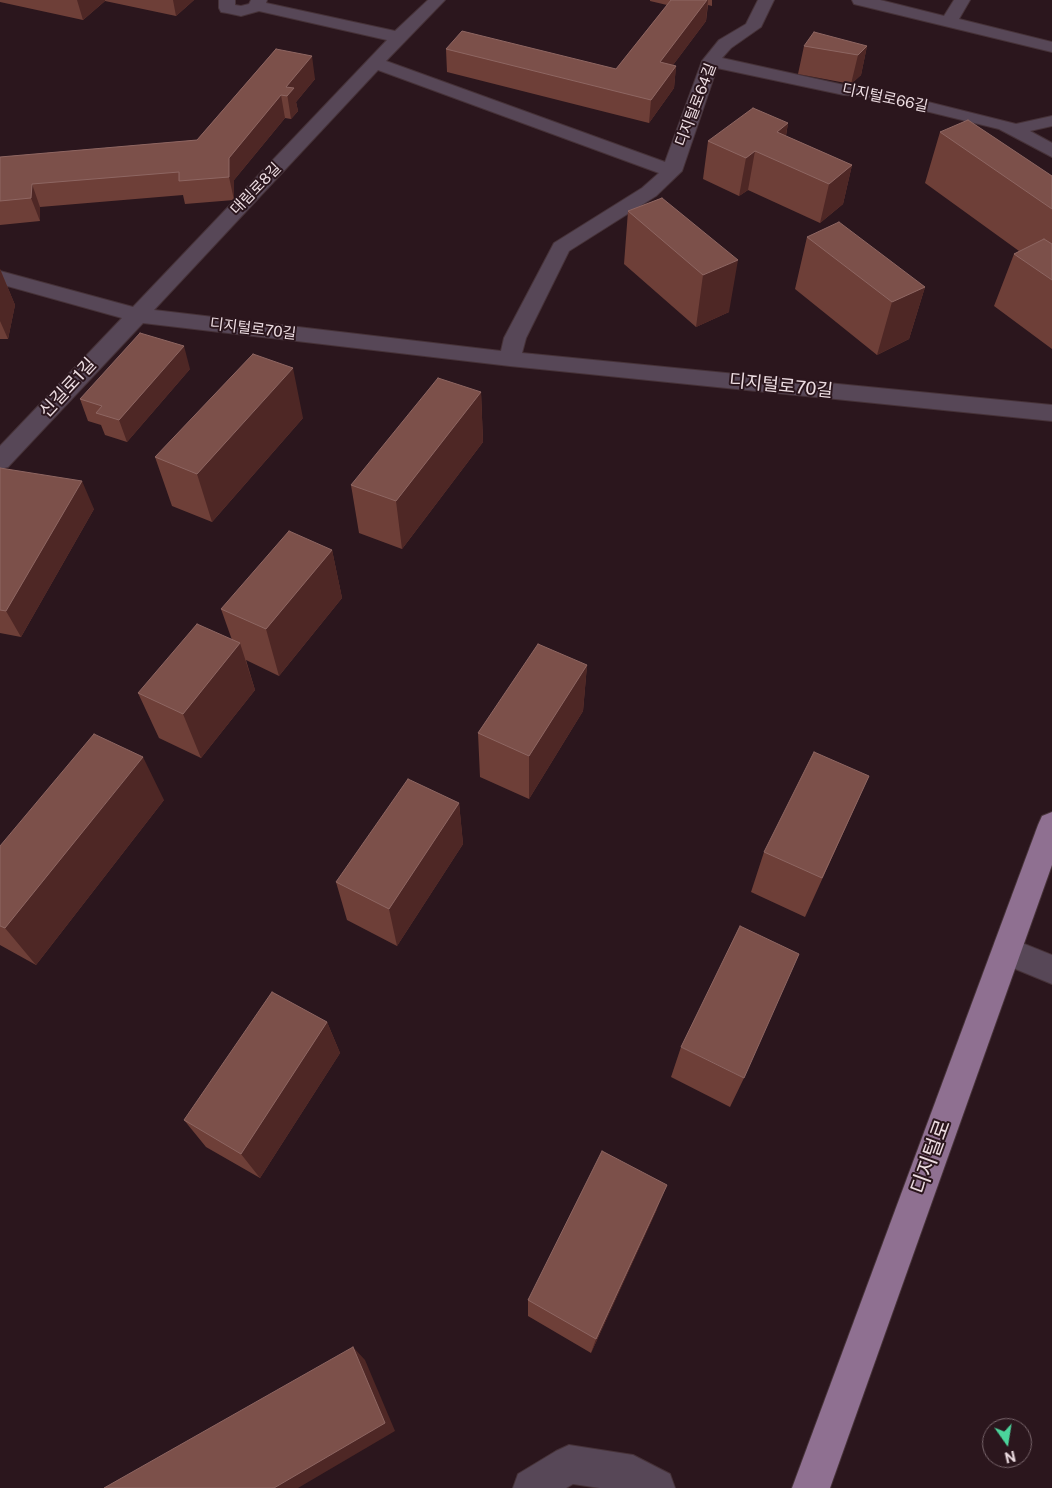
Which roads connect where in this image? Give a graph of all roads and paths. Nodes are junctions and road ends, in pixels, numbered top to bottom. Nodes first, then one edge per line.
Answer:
1 (227, 0) edge
2 (437, 0) edge
3 (766, 0) edge
4 (860, 0) edge
5 (962, 0) edge
6 (258, 3) edge
7 (949, 22) junction
8 (399, 37) junction
9 (1052, 47) edge
10 (711, 61) junction
11 (376, 62) junction
12 (1052, 121) edge
13 (1013, 130) junction
14 (1052, 151) edge
15 (672, 171) junction
16 (0, 277) edge
17 (136, 315) junction
18 (510, 359) junction
19 (1052, 413) edge
20 (0, 461) edge
21 (1052, 826) edge
22 (1006, 951) junction
23 (1052, 970) edge
24 (532, 1488) edge
25 (656, 1488) edge
26 (811, 1488) edge

1 - 6 street
2 - 8 street, 대림로8길
3 - 10 street, 디지털로64길
4 - 7 street
5 - 7 street
6 - 8 street
7 - 9 street
8 - 11 street, 대림로8길
10 - 13 street, 디지털로66길
10 - 15 street, 디지털로64길
11 - 15 street
11 - 17 street, 대림로8길
12 - 13 street
13 - 14 street, 디지털로66길
15 - 18 street
16 - 17 street, 디지털로70길
17 - 18 street, 디지털로70길
17 - 20 street, 신길로1길
18 - 19 street, 디지털로70길
21 - 22 main road, 디지털로
22 - 23 street
22 - 26 main road, 디지털로
24 - 25 street

